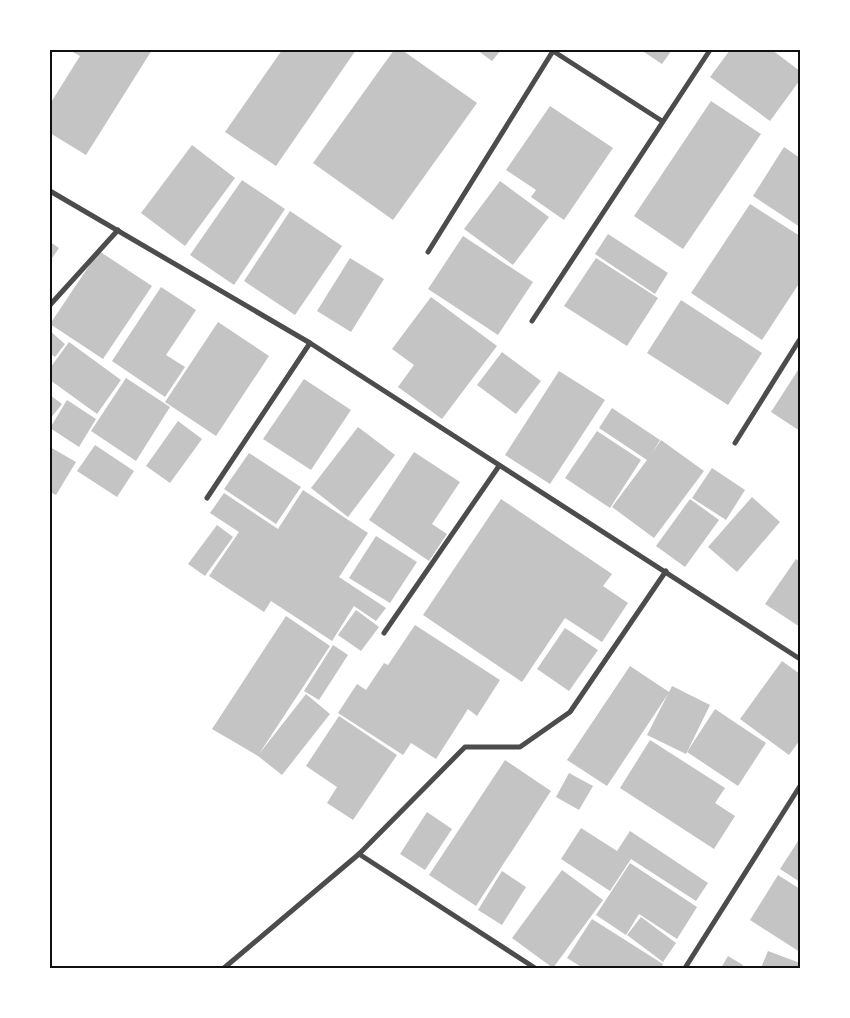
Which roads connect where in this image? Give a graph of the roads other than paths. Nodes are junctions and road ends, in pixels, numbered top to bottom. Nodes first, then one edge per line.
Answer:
1 (553, 50) edge
2 (710, 50) edge
3 (662, 120) junction
4 (50, 191) edge
5 (118, 230) junction
6 (428, 252) dead end
7 (50, 305) edge
8 (532, 321) dead end
9 (800, 339) edge
10 (310, 343) junction
11 (735, 443) dead end
12 (499, 466) junction
13 (207, 498) dead end
14 (666, 571) junction
15 (384, 633) dead end
16 (800, 659) edge
17 (800, 786) edge
18 (359, 854) junction
19 (224, 968) edge
20 (535, 968) edge
21 (685, 968) edge

1 - 3 street
1 - 6 street
2 - 3 street
3 - 8 street
4 - 5 street
5 - 7 street
5 - 10 street
9 - 11 street
10 - 12 street
10 - 13 street
12 - 14 street
12 - 15 street
14 - 16 street
14 - 18 street
17 - 21 street
18 - 19 street
18 - 20 street

